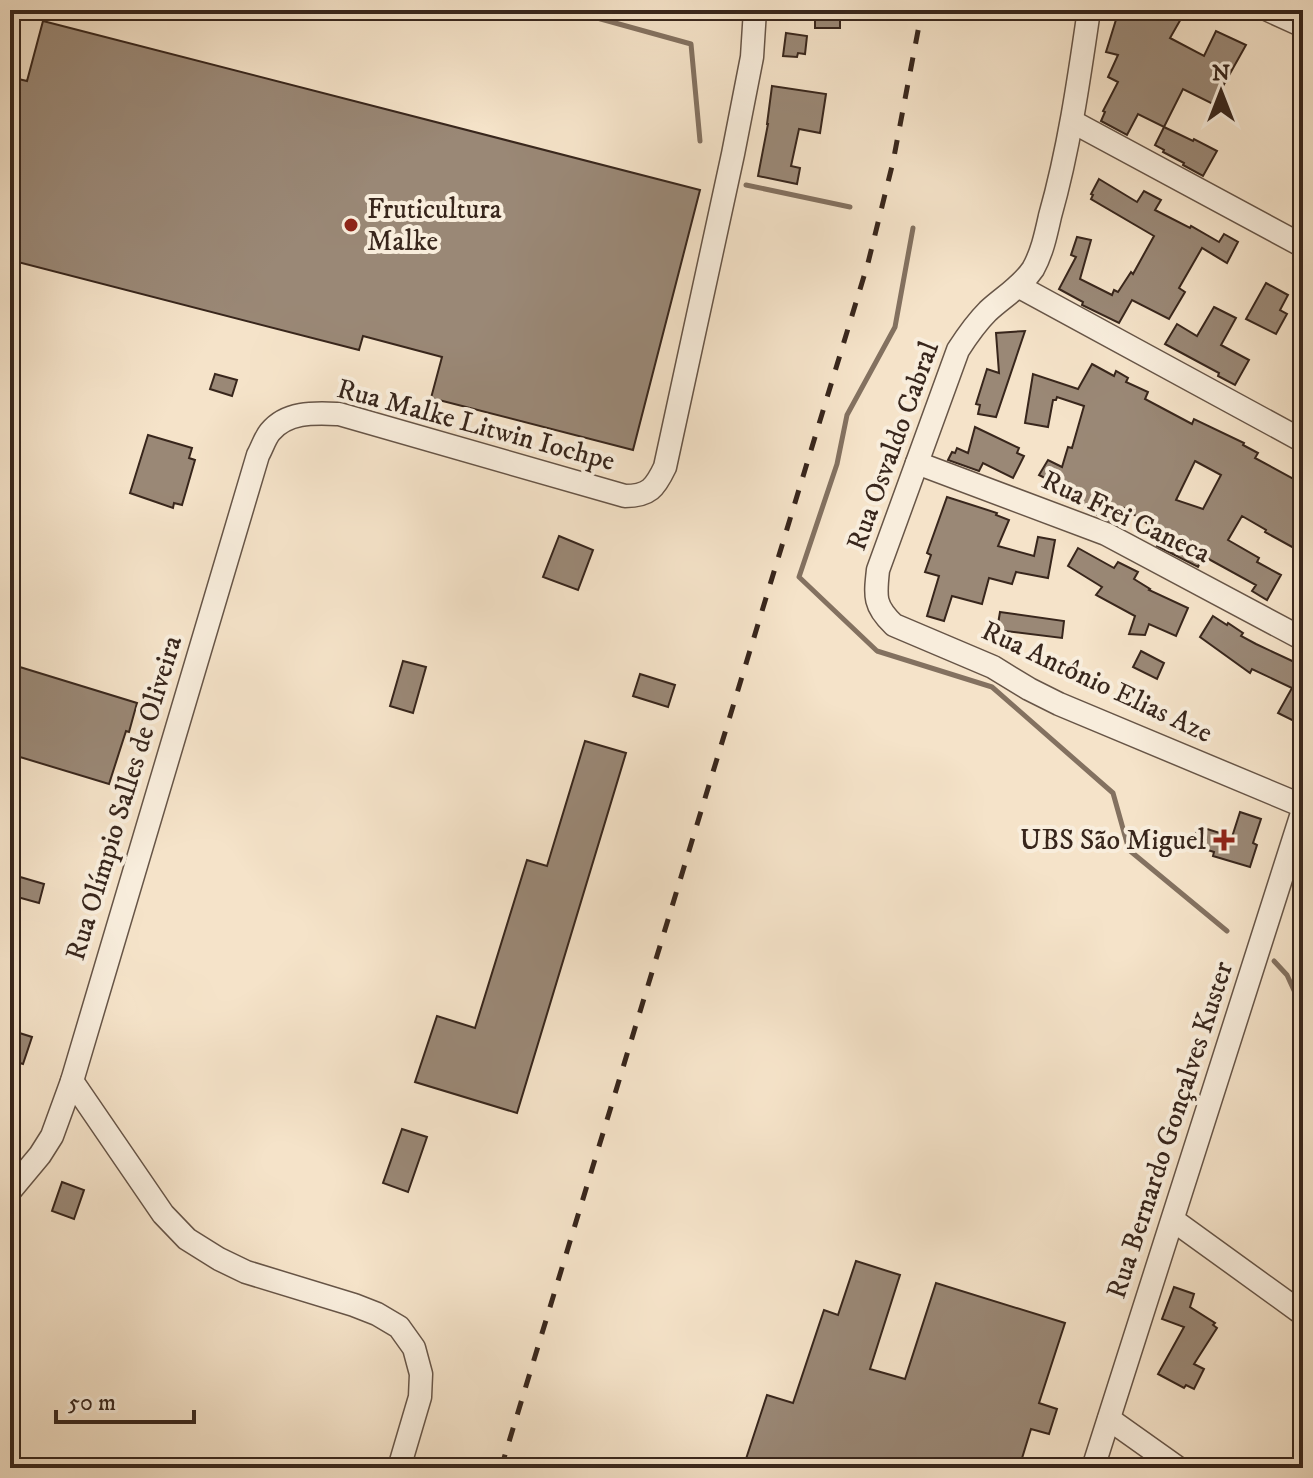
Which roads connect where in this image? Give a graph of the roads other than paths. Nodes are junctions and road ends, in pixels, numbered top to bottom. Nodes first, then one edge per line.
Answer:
1 (755, 10) edge
2 (1089, 10) edge
3 (1268, 10) edge
4 (1302, 10) edge
5 (1302, 26) edge
6 (1073, 122) junction
7 (1303, 246) edge
8 (1018, 286) junction
9 (287, 419) joint
10 (1303, 441) edge
11 (917, 463) junction
12 (876, 601) joint
13 (1303, 639) edge
14 (1303, 808) edge
15 (72, 1081) junction
16 (10, 1191) edge
17 (1173, 1220) junction
18 (1303, 1314) edge
19 (1109, 1419) junction
20 (399, 1468) edge
21 (1093, 1468) edge
22 (1178, 1468) edge

1 - 9 street, Rua Malke Litwin Iochpe
2 - 6 street, Rua Osvaldo Cabral
3 - 5 street
4 - 5 street
6 - 7 street
6 - 8 street, Rua Osvaldo Cabral
8 - 10 street
8 - 11 street, Rua Osvaldo Cabral
9 - 15 street, Rua Olímpio Salles de Oliveira
11 - 12 street, Rua Osvaldo Cabral
11 - 13 street, Rua Frei Caneca
12 - 14 street, Rua Antônio Elias Aze
14 - 17 street, Rua Bernardo Gonçalves Kuster
15 - 16 street, Rua Olímpio Salles de Oliveira
15 - 20 street
17 - 18 street
17 - 19 street, Rua Bernardo Gonçalves Kuster
19 - 21 street, Rua Bernardo Gonçalves Kuster
19 - 22 street

